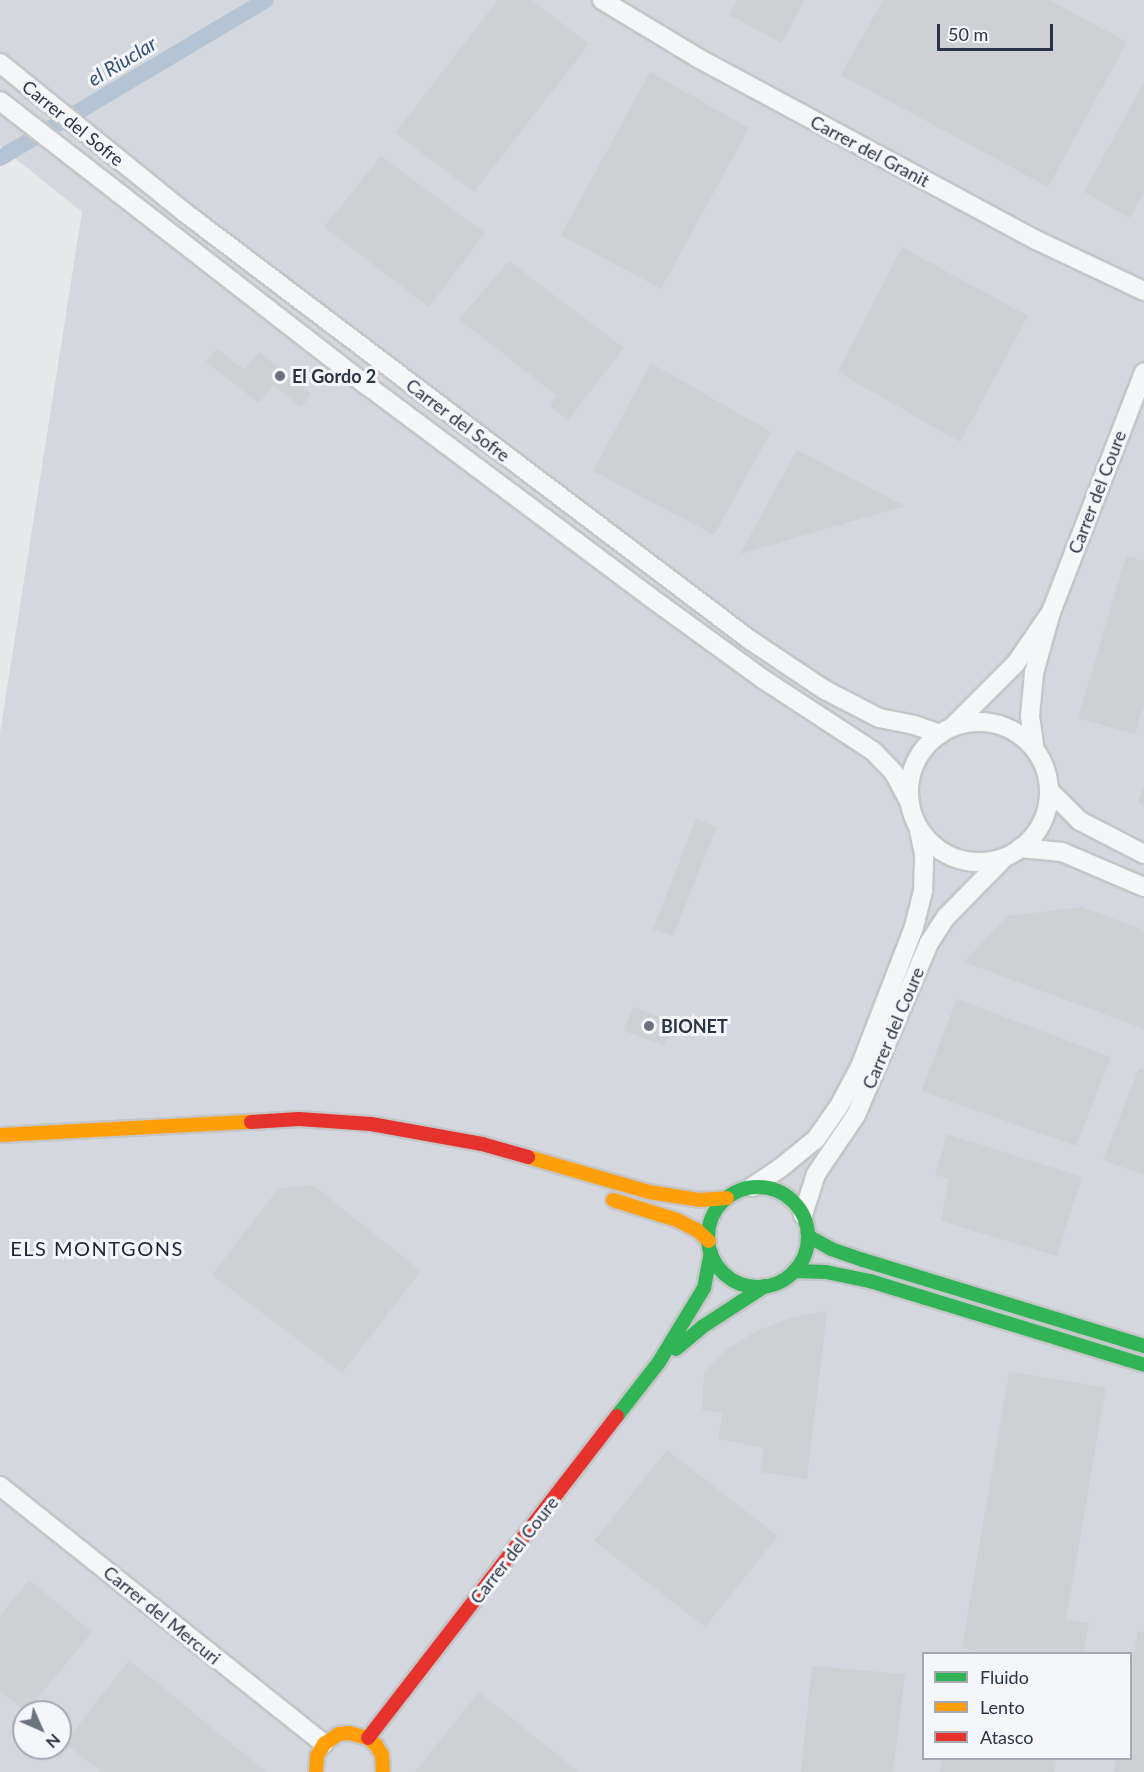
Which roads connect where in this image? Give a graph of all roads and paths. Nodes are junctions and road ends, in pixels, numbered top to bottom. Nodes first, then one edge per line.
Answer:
1 (602, 0) edge
2 (0, 63) edge
3 (0, 101) edge
4 (1144, 291) edge
5 (1144, 372) edge
6 (1051, 612) junction
7 (945, 731) junction
8 (1035, 750) junction
9 (1049, 790) junction
10 (909, 801) junction
11 (919, 828) junction
12 (1013, 852) junction
13 (1144, 854) edge
14 (1144, 887) edge
15 (0, 1135) edge
16 (248, 1137) dead end
17 (160, 1141) dead end
18 (752, 1187) junction
19 (605, 1197) dead end
20 (727, 1198) junction
21 (803, 1215) junction
22 (808, 1236) junction
23 (710, 1247) junction
24 (794, 1271) junction
25 (765, 1286) junction
26 (1144, 1346) edge
27 (659, 1362) junction
28 (1144, 1365) edge
29 (0, 1486) edge
30 (368, 1738) junction
31 (324, 1744) junction
32 (316, 1772) edge
33 (383, 1772) edge

1 - 4 street, Carrer del Granit
2 - 7 street, Carrer del Sofre
3 - 10 street, Carrer del Sofre
5 - 6 street, Carrer del Coure
6 - 7 street, Carrer del Coure
6 - 8 street, Carrer del Coure
7 - 8 street
7 - 10 street
8 - 9 street
9 - 12 street
9 - 13 street
10 - 11 street
11 - 12 street
11 - 18 street, Carrer del Coure
12 - 14 street
12 - 21 street, Carrer del Coure
15 - 20 main road
16 - 17 main road
18 - 20 main road
18 - 21 main road
19 - 23 main road
20 - 23 main road
21 - 22 main road
22 - 24 main road
22 - 26 main road
23 - 25 main road
23 - 27 main road, Carrer del Coure
24 - 25 main road
24 - 28 main road
25 - 27 main road, Carrer del Coure
27 - 30 main road, Carrer del Coure
29 - 31 street, Carrer del Mercuri
30 - 31 main road
30 - 33 main road
31 - 32 main road

